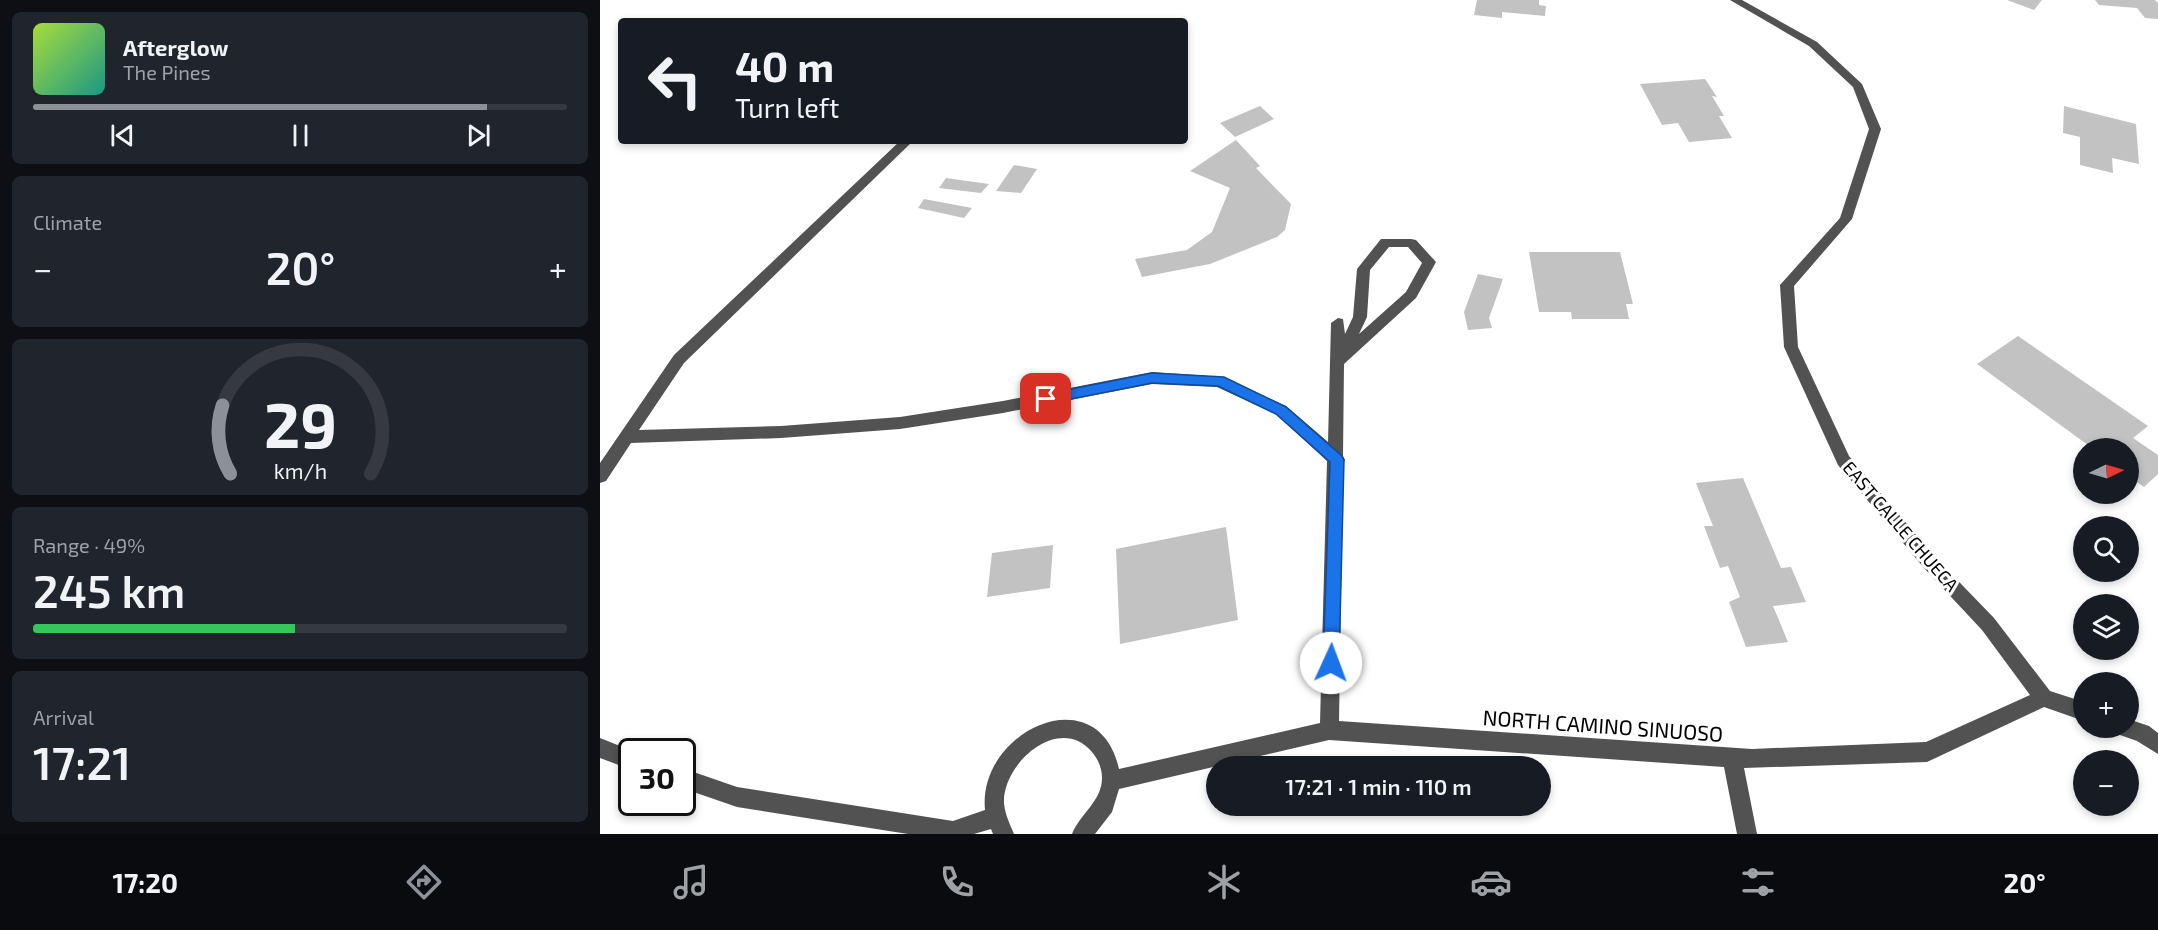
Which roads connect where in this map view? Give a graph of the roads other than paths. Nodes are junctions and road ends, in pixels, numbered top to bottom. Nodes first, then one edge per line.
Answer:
1 (1735, 0) edge
2 (904, 144) edge
3 (1338, 323) dead end
4 (1339, 360) junction
5 (626, 437) junction
6 (1337, 460) junction
7 (600, 476) edge
8 (2044, 698) junction
9 (2073, 708) edge
10 (1329, 730) junction
11 (2139, 732) edge
12 (2158, 744) edge
13 (600, 748) edge
14 (618, 755) edge
15 (1732, 758) junction
16 (1112, 781) junction
17 (696, 783) edge
18 (1000, 825) edge
19 (1082, 834) edge
20 (1747, 834) edge

1 - 8 street, EAST CALLE CHUECA
2 - 5 street
3 - 4 street
4 - 4 street
4 - 6 street
5 - 6 street
5 - 7 street
6 - 10 street
8 - 9 street
8 - 15 street, NORTH CAMINO SINUOSO
10 - 15 street, NORTH CAMINO SINUOSO
10 - 16 street, NORTH CAMINO SINUOSO
11 - 12 street
13 - 14 street
15 - 20 street
16 - 18 street
16 - 19 street
17 - 18 street

